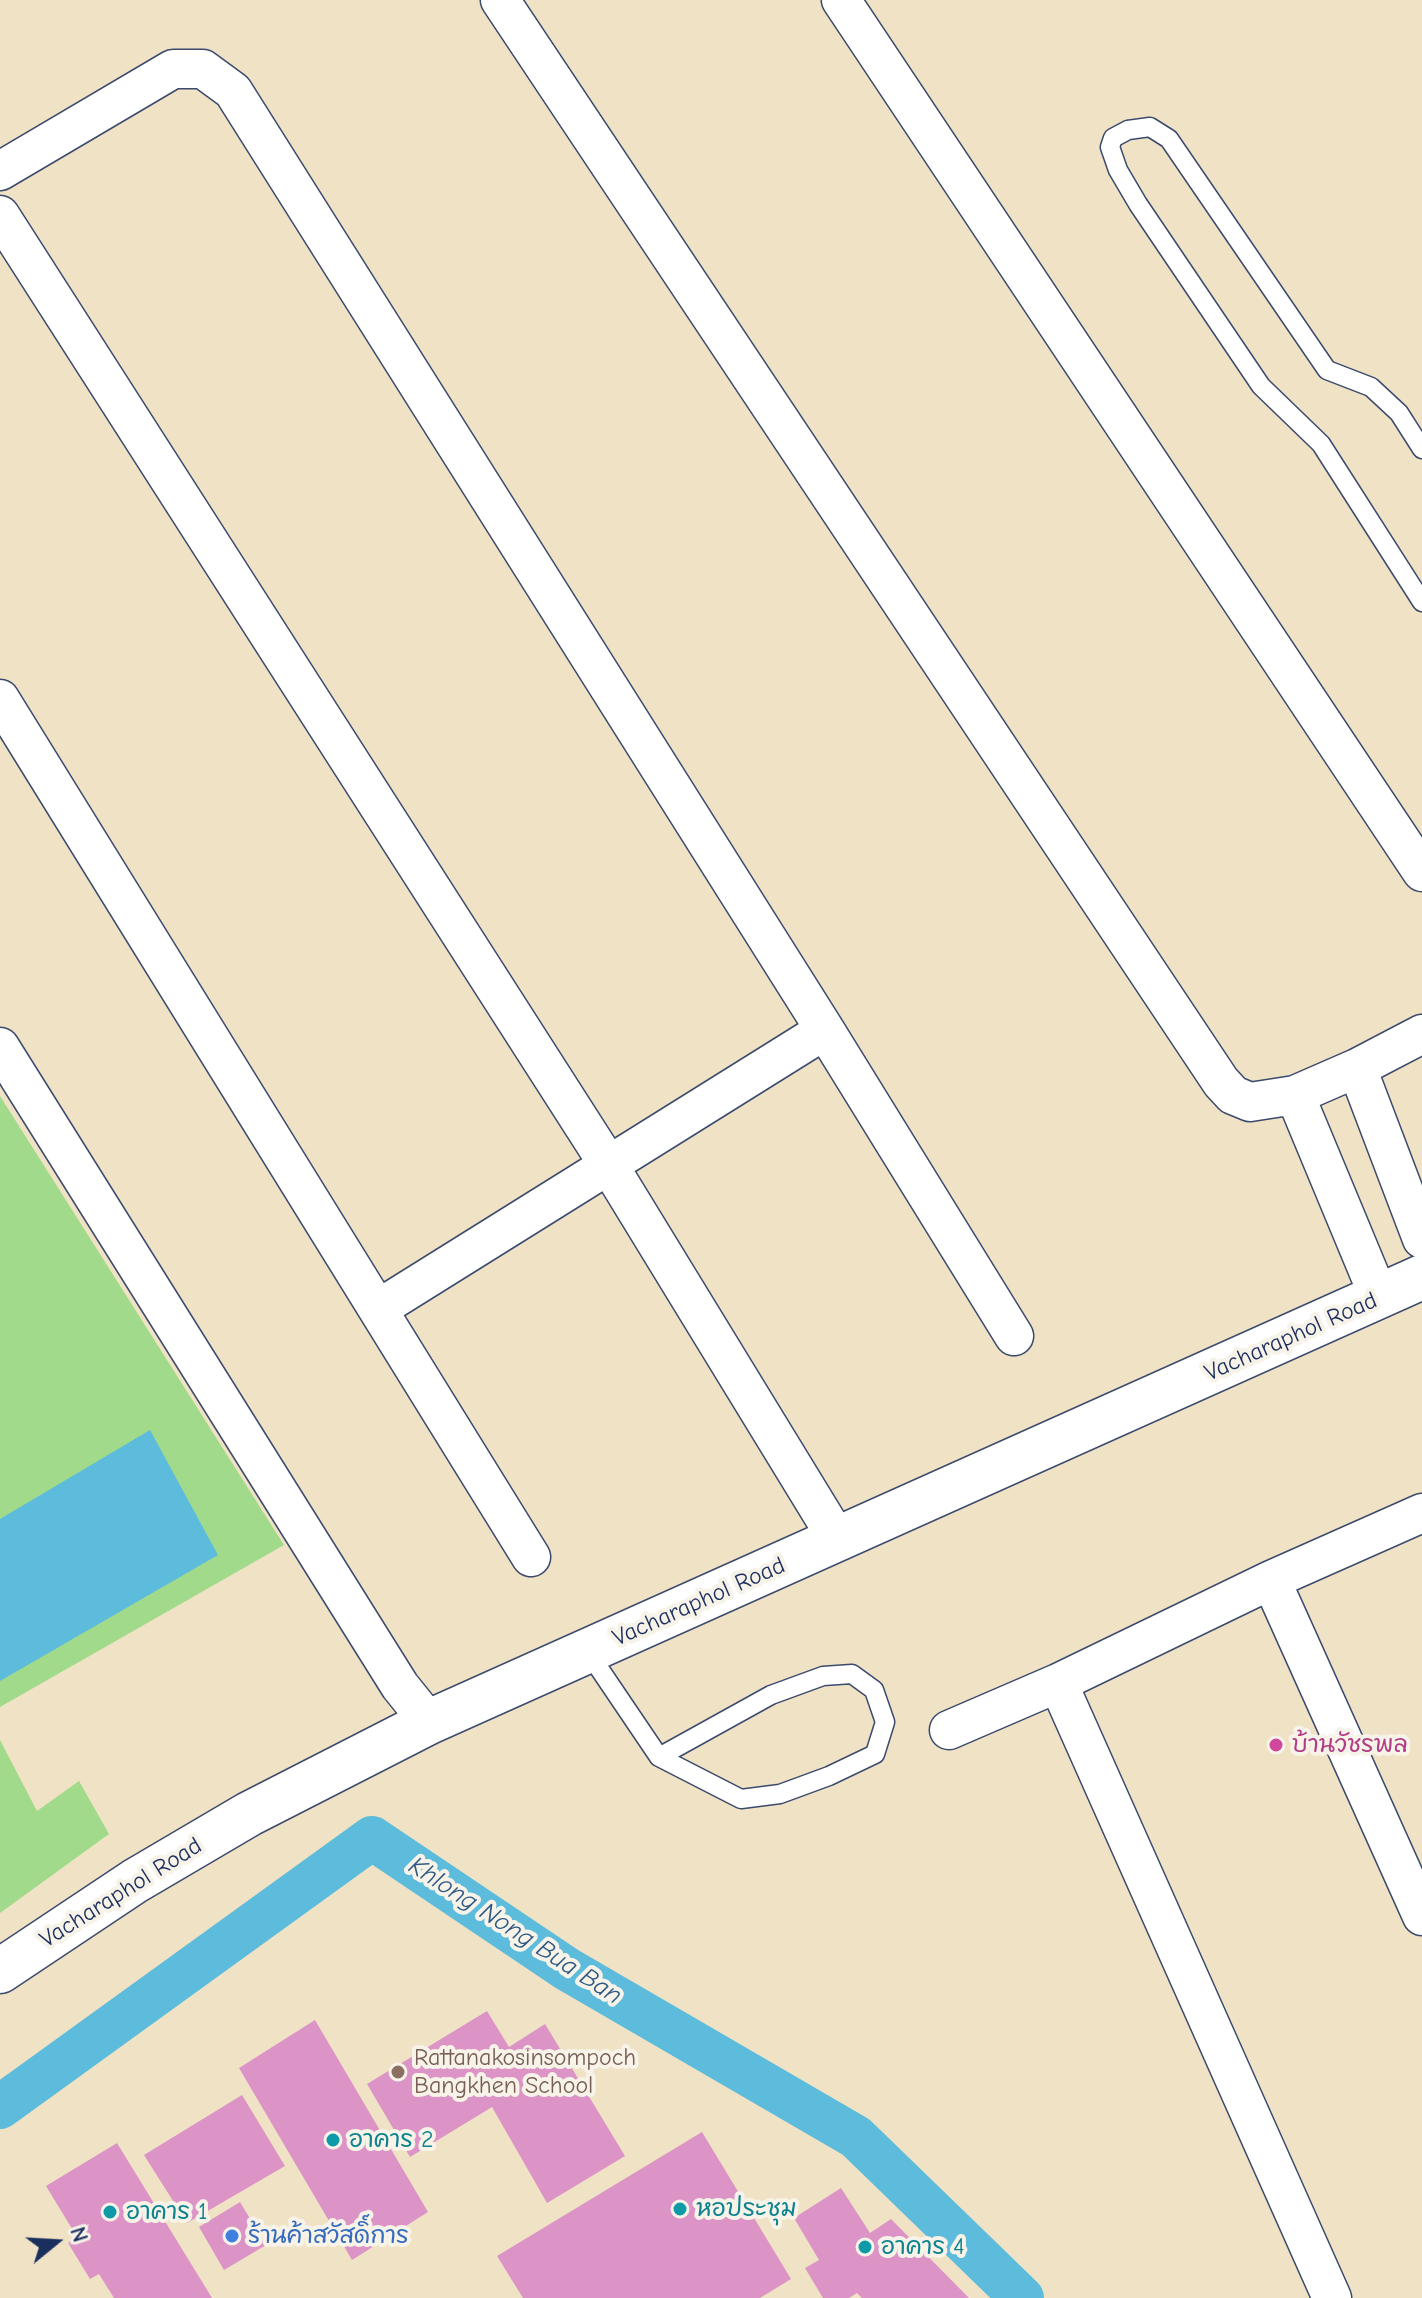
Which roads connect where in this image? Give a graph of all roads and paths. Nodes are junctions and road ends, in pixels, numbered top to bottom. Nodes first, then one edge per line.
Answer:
1 (500, 0) edge
2 (841, 0) edge
3 (0, 171) edge
4 (0, 215) edge
5 (1422, 449) edge
6 (1422, 602) edge
7 (0, 699) edge
8 (1422, 872) edge
9 (825, 1030) junction
10 (1422, 1034) edge
11 (0, 1047) edge
12 (1357, 1068) junction
13 (1295, 1095) junction
14 (608, 1164) junction
15 (1422, 1239) edge
16 (1422, 1277) edge
17 (1379, 1297) junction
18 (378, 1309) junction
19 (1014, 1336) dead end
20 (1422, 1513) edge
21 (838, 1540) junction
22 (531, 1557) dead end
23 (1271, 1580) junction
24 (588, 1652) junction
25 (1058, 1683) junction
26 (429, 1722) junction
27 (949, 1730) dead end
28 (659, 1757) junction
29 (1422, 1916) edge
30 (0, 1971) edge
31 (1332, 2298) edge

1 - 13 street
2 - 8 street
3 - 9 street
4 - 14 street
5 - 6 lane
7 - 18 street
9 - 14 street
9 - 19 street
10 - 12 street
11 - 26 street
12 - 13 street
12 - 15 street
13 - 17 street
14 - 18 street
14 - 21 street
16 - 17 street, Vacharaphol Road
17 - 21 street, Vacharaphol Road
18 - 22 street
20 - 23 street
21 - 24 street, Vacharaphol Road
23 - 25 street
23 - 29 street
24 - 26 street, Vacharaphol Road
24 - 28 lane
25 - 27 street
25 - 31 street
26 - 30 street, Vacharaphol Road
28 - 28 lane

